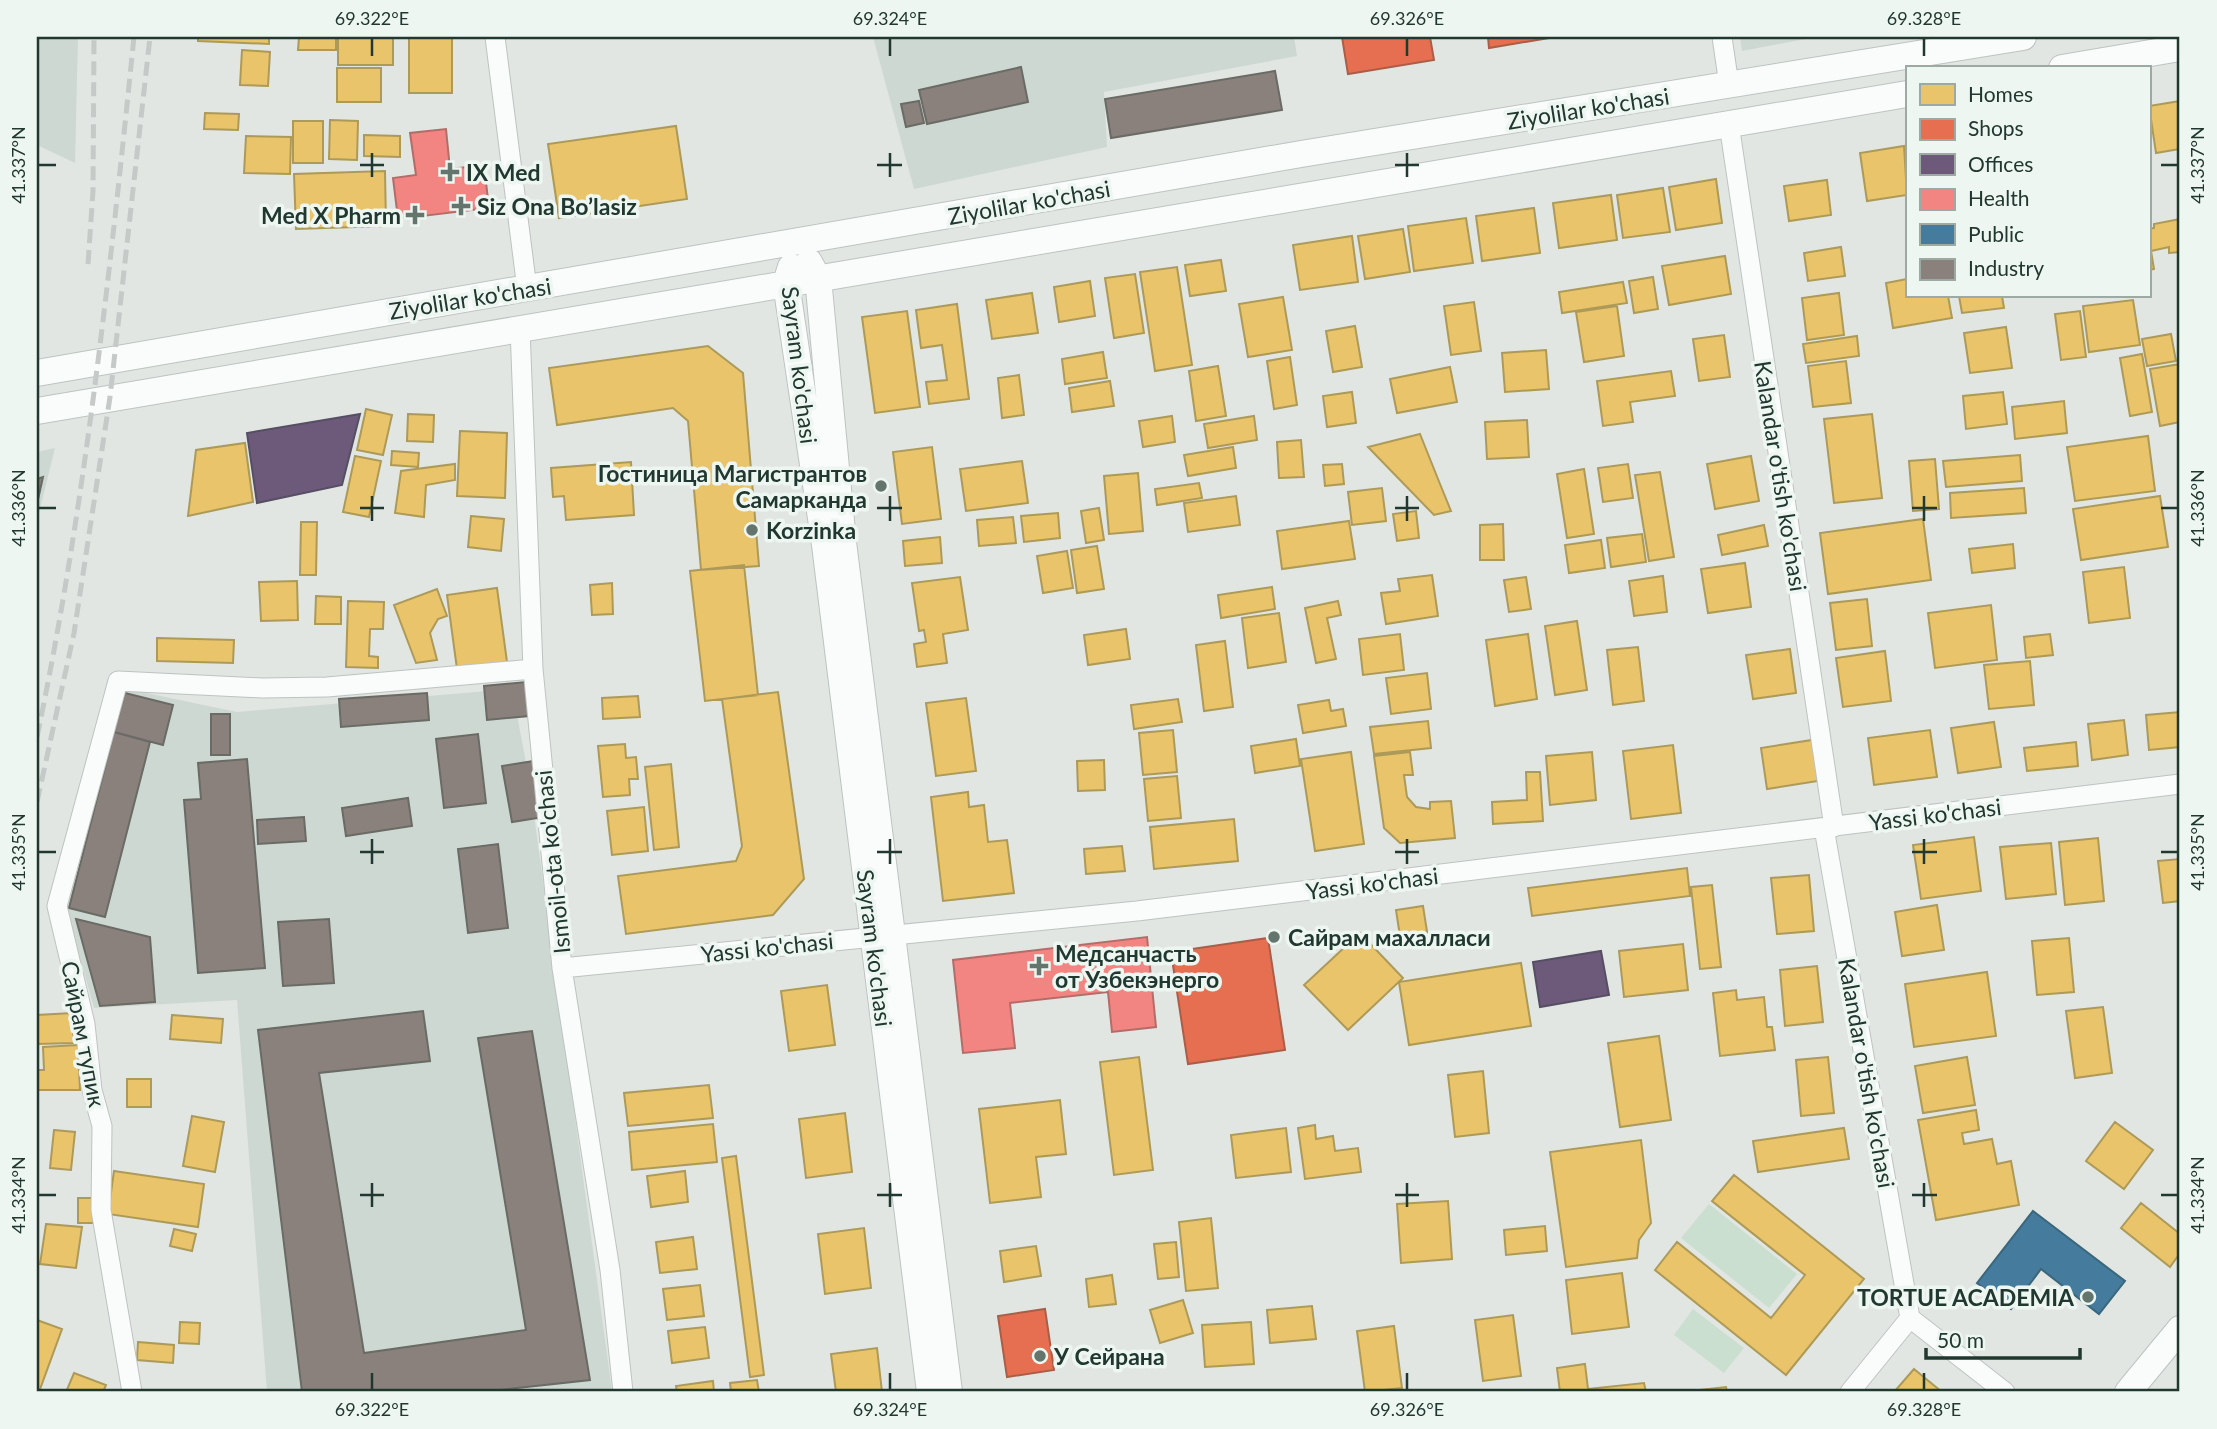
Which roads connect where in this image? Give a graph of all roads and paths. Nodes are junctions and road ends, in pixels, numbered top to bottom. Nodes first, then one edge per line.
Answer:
1 (495, 37) edge
2 (1722, 37) edge
3 (2022, 37) edge
4 (2180, 48) edge
5 (1891, 60) junction
6 (2074, 66) edge
7 (1729, 85) junction
8 (1903, 95) edge
9 (1729, 124) junction
10 (1307, 153) junction
11 (1314, 194) junction
12 (798, 242) junction
13 (818, 278) junction
14 (786, 283) junction
15 (527, 289) junction
16 (520, 328) junction
17 (37, 373) edge
18 (37, 411) edge
19 (533, 669) junction
20 (2180, 784) edge
21 (1829, 827) junction
22 (883, 936) junction
23 (562, 968) junction
24 (1910, 1318) junction
25 (2180, 1329) edge
26 (132, 1392) edge
27 (623, 1392) edge
28 (930, 1392) edge
29 (949, 1392) edge
30 (1850, 1392) edge
31 (2005, 1392) edge
32 (2128, 1392) edge

1 - 15 street
2 - 7 street
3 - 5 main road, Ziyolilar ko'chasi
4 - 6 main road
5 - 7 main road, Ziyolilar ko'chasi
5 - 8 main road
7 - 10 main road, Ziyolilar ko'chasi
8 - 9 main road, Ziyolilar ko'chasi
9 - 11 main road, Ziyolilar ko'chasi
9 - 21 street, Kalandar o'tish ko'chasi
10 - 11 main road
10 - 12 main road, Ziyolilar ko'chasi
11 - 13 main road, Ziyolilar ko'chasi
12 - 13 main road, Sayram ko'chasi
12 - 14 main road, Sayram ko'chasi
12 - 15 main road, Ziyolilar ko'chasi
13 - 14 main road, Ziyolilar ko'chasi
13 - 22 main road, Sayram ko'chasi
14 - 16 main road, Ziyolilar ko'chasi
14 - 22 main road, Sayram ko'chasi
15 - 17 main road, Ziyolilar ko'chasi
16 - 18 main road, Ziyolilar ko'chasi
16 - 19 street, Ismoil-ota ko'chasi
19 - 23 street, Ismoil-ota ko'chasi
19 - 26 street, Сайрам тупик
20 - 21 street, Yassi ko'chasi
21 - 22 street, Yassi ko'chasi
21 - 24 street, Kalandar o'tish ko'chasi
22 - 23 street, Yassi ko'chasi
22 - 28 main road, Sayram ko'chasi
22 - 29 main road, Sayram ko'chasi
23 - 27 street, Ismoil-ota ko'chasi
24 - 30 street
24 - 31 street
25 - 32 main road

